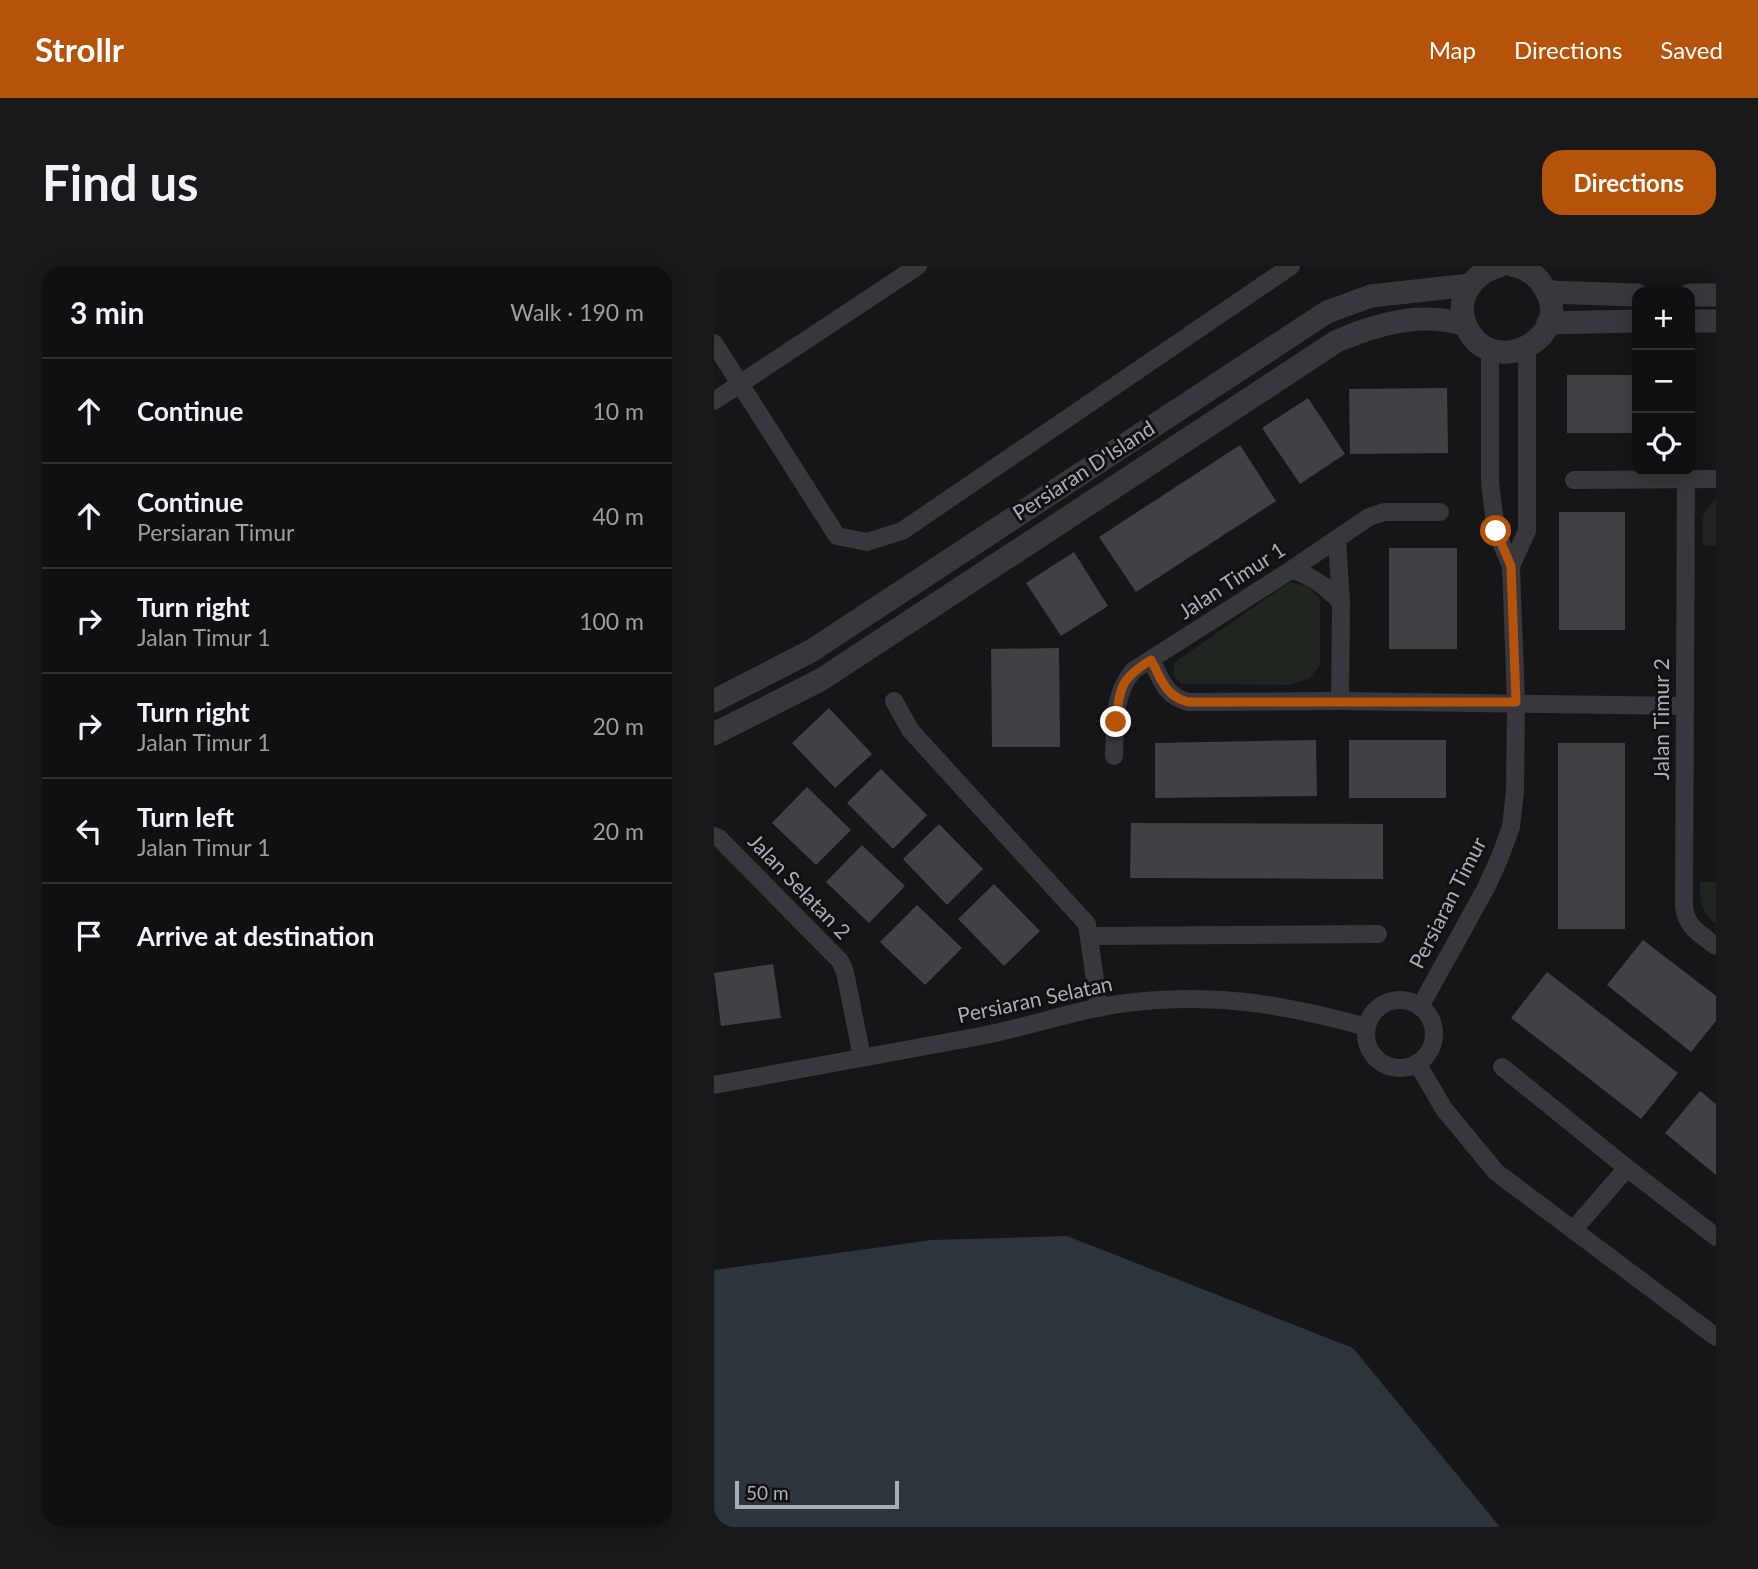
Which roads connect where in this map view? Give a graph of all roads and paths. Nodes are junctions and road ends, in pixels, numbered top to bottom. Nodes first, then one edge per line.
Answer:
1 (918, 266) edge
2 (1290, 266) edge
3 (1508, 267) edge
4 (1469, 285) junction
5 (1547, 292) junction
6 (1632, 295) edge
7 (1695, 295) edge
8 (1716, 295) edge
9 (1632, 321) edge
10 (1695, 321) edge
11 (1716, 321) edge
12 (1548, 323) junction
13 (1465, 326) junction
14 (714, 343) edge
15 (1527, 348) junction
16 (1490, 350) junction
17 (740, 383) junction
18 (714, 401) edge
19 (1686, 478) junction
20 (1716, 479) edge
21 (1574, 480) dead end
22 (1440, 512) dead end
23 (1337, 539) junction
24 (1511, 566) junction
25 (1291, 570) junction
26 (1341, 602) junction
27 (1151, 660) junction
28 (714, 701) edge
29 (894, 701) dead end
30 (1339, 701) junction
31 (1516, 702) junction
32 (1685, 706) junction
33 (714, 734) edge
34 (1114, 756) dead end
35 (714, 836) edge
36 (1378, 934) dead end
37 (1089, 936) junction
38 (1716, 946) edge
39 (1420, 1007) junction
40 (1099, 1008) junction
41 (1367, 1027) junction
42 (862, 1057) junction
43 (1417, 1063) junction
44 (1502, 1067) dead end
45 (714, 1085) edge
46 (1627, 1168) junction
47 (1574, 1230) junction
48 (1716, 1237) edge
49 (1716, 1337) edge

1 - 17 street
2 - 17 street
3 - 4 street
3 - 5 street
4 - 13 street
4 - 28 street, Persiaran D'Island
5 - 6 street
5 - 12 street
7 - 8 street
9 - 12 street
10 - 11 street
12 - 15 street
13 - 16 street
13 - 33 street, Persiaran D'Island
14 - 17 street
15 - 16 street
15 - 24 street
16 - 24 street
17 - 18 street
19 - 20 street
19 - 21 street
19 - 32 street, Jalan Timur 2
22 - 23 street, Jalan Timur 1
23 - 25 street, Jalan Timur 1
23 - 26 street
24 - 31 street, Persiaran Timur
25 - 26 street
25 - 27 street, Jalan Timur 1
26 - 30 street
27 - 30 street
27 - 34 street, Jalan Timur 1
29 - 37 street
30 - 31 street
31 - 32 street
31 - 39 street, Persiaran Timur
32 - 38 street, Jalan Timur 2
35 - 42 street, Jalan Selatan 2
36 - 37 street
37 - 40 street
39 - 41 street
39 - 43 street
40 - 41 street, Persiaran Selatan
40 - 42 street, Persiaran Selatan
41 - 43 street
42 - 45 street, Persiaran Selatan
43 - 47 street
44 - 46 street
46 - 47 street
46 - 48 street
47 - 49 street

